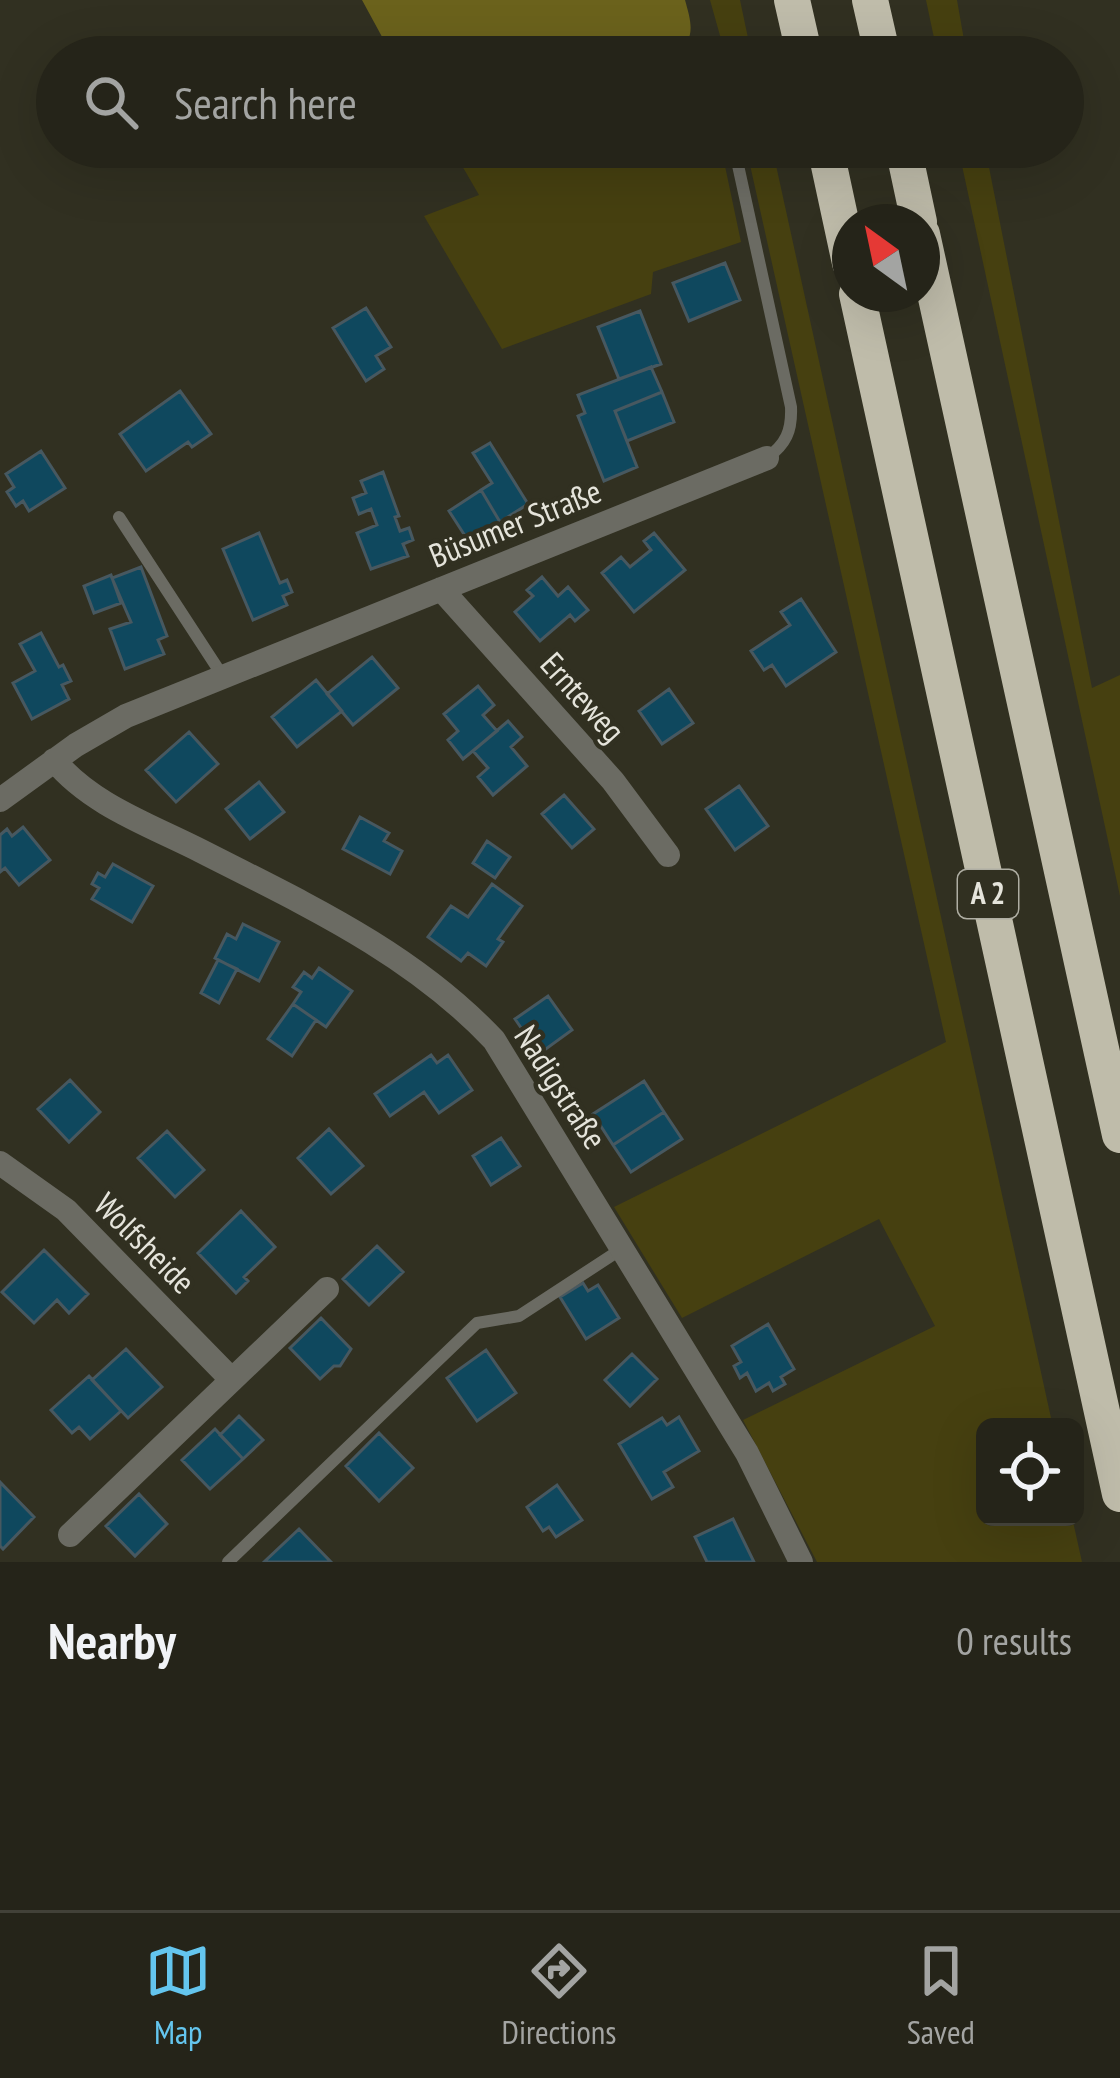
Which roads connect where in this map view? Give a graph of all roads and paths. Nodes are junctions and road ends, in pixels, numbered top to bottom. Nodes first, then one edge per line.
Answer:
1 (792, 0) edge
2 (870, 0) edge
3 (800, 36) edge
4 (878, 36) edge
5 (739, 168) edge
6 (829, 168) edge
7 (908, 168) edge
8 (837, 204) edge
9 (916, 204) edge
10 (861, 312) edge
11 (939, 312) edge
12 (767, 458) joint
13 (119, 517) dead end
14 (441, 589) junction
15 (222, 675) junction
16 (54, 760) junction
17 (0, 800) edge
18 (668, 855) dead end
19 (1120, 1135) edge
20 (0, 1163) edge
21 (623, 1248) junction
22 (327, 1289) dead end
23 (232, 1380) junction
24 (1120, 1495) edge
25 (70, 1535) dead end
26 (228, 1562) edge
27 (801, 1562) edge

1 - 3 highway
2 - 4 highway
5 - 12 lane, Büsumer Straße
6 - 8 highway
7 - 9 highway
10 - 24 highway, A 2
11 - 19 highway, A 2
12 - 14 street, Büsumer Straße
13 - 15 lane
14 - 15 street, Büsumer Straße
14 - 18 street, Ernteweg
15 - 16 street, Büsumer Straße
16 - 17 street, Büsumer Straße
16 - 21 street, Nadigstraße
20 - 23 street, Wolfsheide
21 - 26 lane
21 - 27 street, Nadigstraße
22 - 23 street
23 - 25 street

